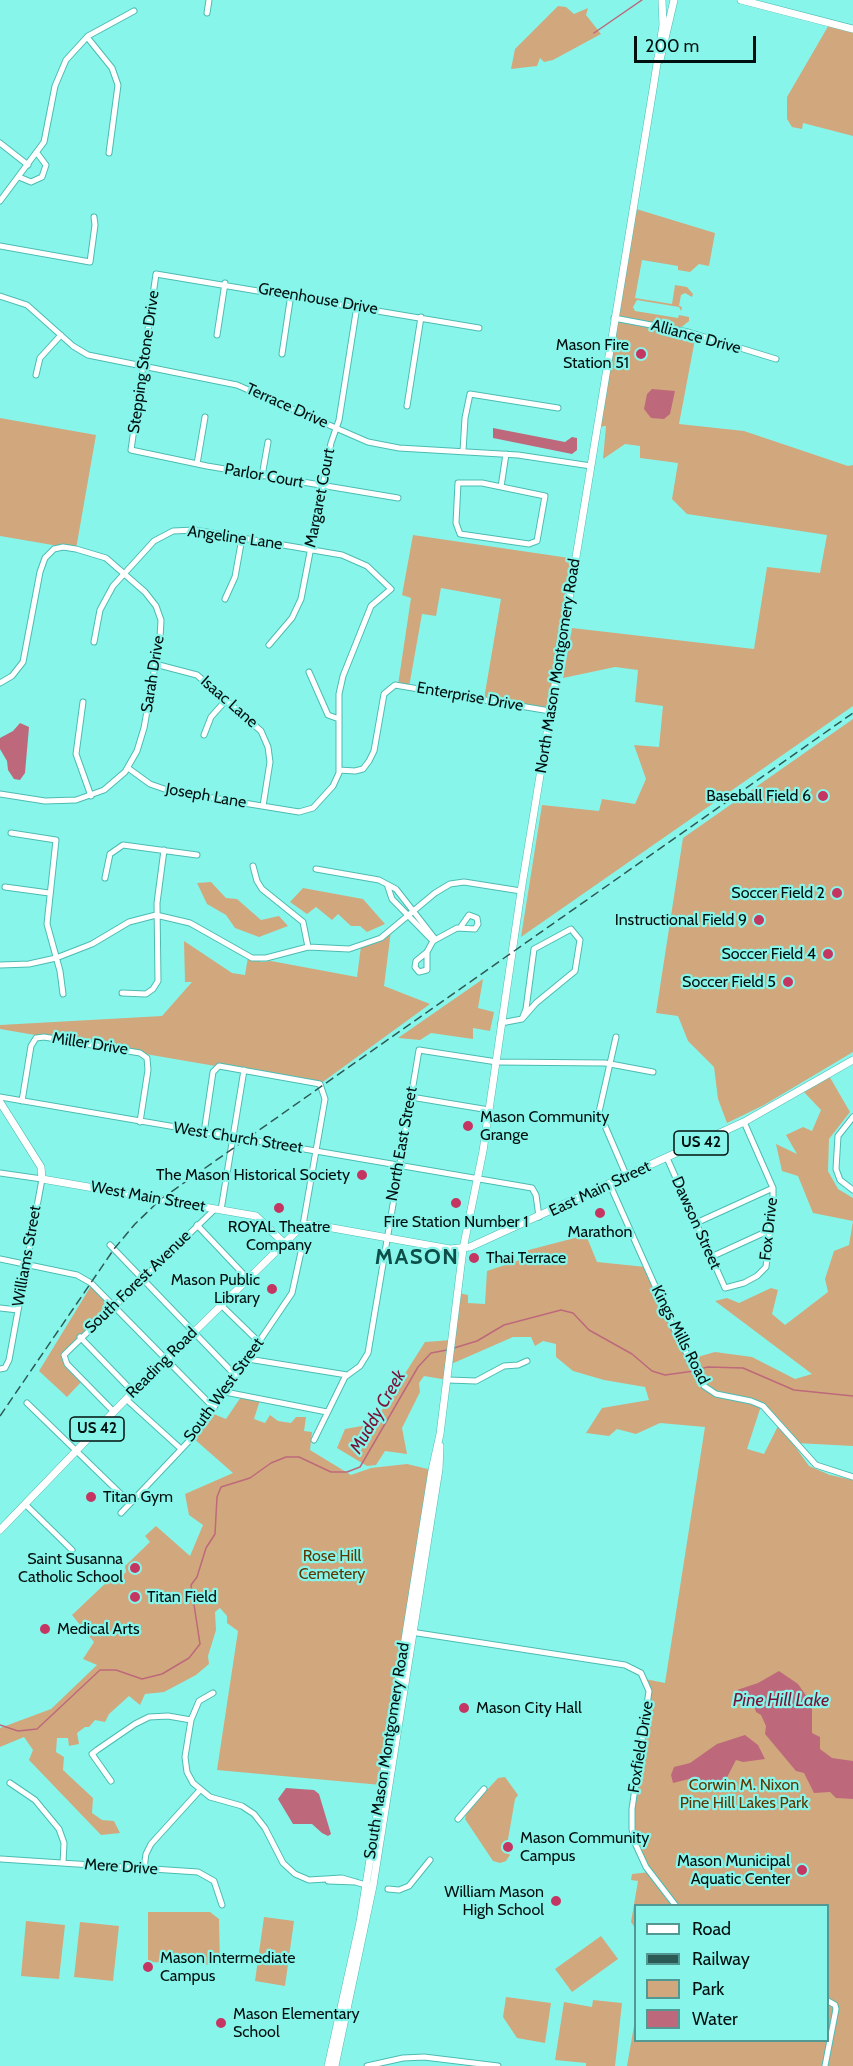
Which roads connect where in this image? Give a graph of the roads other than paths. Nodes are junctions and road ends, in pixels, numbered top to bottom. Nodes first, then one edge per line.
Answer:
1 (209, 0) edge
2 (662, 0) edge
3 (674, 0) edge
4 (741, 0) edge
5 (134, 10) dead end
6 (207, 13) dead end
7 (853, 29) edge
8 (87, 37) junction
9 (654, 83) junction
10 (0, 143) edge
11 (37, 153) junction
12 (109, 153) dead end
13 (28, 165) junction
14 (19, 177) junction
15 (0, 201) edge
16 (94, 217) dead end
17 (0, 246) edge
18 (156, 274) joint
19 (225, 283) junction
20 (291, 294) junction
21 (0, 296) edge
22 (357, 306) junction
23 (421, 317) junction
24 (614, 318) junction
25 (479, 328) dead end
26 (61, 335) junction
27 (217, 335) dead end
28 (282, 354) dead end
29 (776, 359) dead end
30 (143, 366) junction
31 (36, 375) dead end
32 (407, 406) dead end
33 (558, 408) dead end
34 (205, 417) dead end
35 (336, 428) junction
36 (268, 442) dead end
37 (131, 450) joint
38 (463, 451) junction
39 (506, 454) junction
40 (197, 464) junction
41 (591, 466) junction
42 (262, 476) junction
43 (323, 486) junction
44 (501, 487) junction
45 (399, 498) dead end
46 (242, 538) junction
47 (310, 549) junction
48 (125, 572) junction
49 (225, 599) dead end
50 (94, 642) dead end
51 (269, 645) dead end
52 (155, 664) junction
53 (309, 672) dead end
54 (0, 683) edge
55 (227, 699) junction
56 (82, 702) dead end
57 (550, 711) junction
58 (339, 719) junction
59 (204, 735) dead end
60 (128, 768) junction
61 (339, 770) junction
62 (0, 794) edge
63 (91, 796) junction
64 (263, 806) junction
65 (12, 832) dead end
66 (164, 850) junction
67 (197, 855) dead end
68 (253, 866) dead end
69 (316, 869) dead end
70 (105, 878) dead end
71 (5, 887) dead end
72 (388, 887) junction
73 (521, 891) junction
74 (49, 893) junction
75 (411, 913) junction
76 (156, 915) junction
77 (460, 928) dead end
78 (434, 940) junction
79 (308, 947) junction
80 (427, 952) dead end
81 (56, 958) junction
82 (0, 965) edge
83 (122, 993) dead end
84 (63, 994) dead end
85 (522, 1020) junction
86 (501, 1023) junction
87 (616, 1037) dead end
88 (853, 1060) edge
89 (497, 1062) junction
90 (610, 1064) junction
91 (244, 1070) junction
92 (653, 1072) dead end
93 (0, 1097) edge
94 (411, 1097) junction
95 (22, 1101) junction
96 (0, 1102) edge
97 (489, 1110) junction
98 (853, 1117) edge
99 (140, 1122) junction
100 (744, 1122) junction
101 (204, 1133) junction
102 (232, 1138) junction
103 (316, 1152) junction
104 (667, 1158) junction
105 (399, 1166) junction
106 (0, 1173) edge
107 (627, 1177) junction
108 (477, 1178) junction
109 (42, 1179) junction
110 (610, 1185) junction
111 (772, 1188) junction
112 (853, 1190) edge
113 (218, 1210) junction
114 (539, 1217) junction
115 (696, 1223) junction
116 (197, 1225) junction
117 (307, 1225) junction
118 (467, 1227) junction
119 (770, 1230) junction
120 (387, 1238) junction
121 (284, 1243) junction
122 (481, 1244) junction
123 (110, 1245) dead end
124 (463, 1249) junction
125 (301, 1252) dead end
126 (711, 1257) junction
127 (0, 1260) edge
128 (26, 1264) junction
129 (142, 1278) junction
130 (248, 1279) junction
131 (725, 1288) joint
132 (114, 1305) junction
133 (221, 1305) junction
134 (0, 1308) edge
135 (18, 1310) junction
136 (193, 1332) junction
137 (80, 1337) junction
138 (259, 1342) junction
139 (166, 1359) junction
140 (248, 1359) junction
141 (527, 1361) dead end
142 (3, 1368) edge
143 (346, 1375) junction
144 (236, 1376) junction
145 (448, 1380) junction
146 (133, 1392) junction
147 (225, 1392) junction
148 (126, 1399) junction
149 (27, 1403) dead end
150 (214, 1408) junction
151 (114, 1412) junction
152 (327, 1412) junction
153 (314, 1440) dead end
154 (182, 1449) junction
155 (75, 1452) junction
156 (853, 1478) edge
157 (130, 1503) junction
158 (25, 1504) junction
159 (121, 1513) dead end
160 (1, 1527) edge
161 (72, 1550) dead end
162 (410, 1632) junction
163 (213, 1694) dead end
164 (191, 1720) junction
165 (111, 1781) dead end
166 (10, 1783) dead end
167 (200, 1790) junction
168 (484, 1790) dead end
169 (458, 1819) dead end
170 (0, 1859) edge
171 (430, 1860) dead end
172 (63, 1863) junction
173 (144, 1868) junction
174 (369, 1886) junction
175 (396, 1886) dead end
176 (675, 1904) edge
177 (222, 1905) dead end
178 (829, 2002) edge
179 (328, 2066) edge
180 (335, 2066) edge
181 (367, 2066) edge
182 (498, 2066) edge
183 (825, 2066) edge

1 - 6 street
2 - 9 main road, North Mason Montgomery Road
3 - 9 main road, North Mason Montgomery Road
4 - 7 main road
5 - 8 street
8 - 11 street
8 - 12 street
9 - 24 main road, North Mason Montgomery Road
10 - 13 street
11 - 13 street
11 - 14 street
13 - 14 street
14 - 15 street
16 - 17 street
18 - 19 street, Greenhouse Drive
18 - 30 street, Stepping Stone Drive
19 - 20 street, Greenhouse Drive
19 - 27 street
20 - 22 street, Greenhouse Drive
20 - 28 street
21 - 26 street, Terrace Drive
22 - 23 street, Greenhouse Drive
22 - 35 street, Margaret Court
23 - 25 street, Greenhouse Drive
23 - 32 street
24 - 29 street, Alliance Drive
24 - 41 main road, North Mason Montgomery Road
26 - 30 street, Terrace Drive
26 - 31 street
30 - 35 street, Terrace Drive
30 - 37 street, Stepping Stone Drive
33 - 38 street
34 - 40 street
35 - 38 street, Terrace Drive
35 - 43 street, Margaret Court
36 - 42 street
37 - 40 street, Parlor Court
38 - 39 street, Terrace Drive
39 - 41 street, Terrace Drive
39 - 44 street
40 - 42 street, Parlor Court
41 - 57 main road, North Mason Montgomery Road
42 - 43 street, Parlor Court
43 - 45 street, Parlor Court
43 - 47 street, Margaret Court
44 - 44 street
46 - 47 street, Angeline Lane
46 - 48 street, Angeline Lane
46 - 49 street
47 - 51 street, Margaret Court
47 - 58 street, Angeline Lane
48 - 50 street, Angeline Lane
48 - 52 street, Sarah Drive
48 - 54 street, Sarah Drive
52 - 55 street, Isaac Lane
52 - 60 street, Sarah Drive
53 - 58 street
55 - 59 street
55 - 64 street, Isaac Lane
56 - 63 street
57 - 61 street, Enterprise Drive
57 - 73 main road, North Mason Montgomery Road
58 - 61 street
60 - 63 street, Sarah Drive
60 - 64 street, Joseph Lane
61 - 64 street, Joseph Lane
62 - 63 street, Sarah Drive
65 - 74 street
66 - 67 street
66 - 70 street
66 - 76 street
68 - 79 street
69 - 72 street
71 - 74 street
72 - 75 street
72 - 75 street
73 - 75 street
73 - 86 main road, North Mason Montgomery Road
74 - 81 street
75 - 78 street
75 - 79 street
76 - 79 street
76 - 81 street
76 - 83 street
77 - 78 street
78 - 80 street
81 - 82 street
81 - 84 street
85 - 85 street
85 - 86 street
86 - 89 main road, North Mason Montgomery Road
87 - 90 street
88 - 100 main road, East Main Street / US 42
89 - 90 street
89 - 94 street, North East Street
89 - 97 main road, North Mason Montgomery Road
90 - 92 street
90 - 107 street
91 - 101 street
91 - 102 street
91 - 103 street
93 - 95 street, West Church Street
94 - 97 street
94 - 105 street, North East Street
95 - 99 street, West Church Street
95 - 99 street, Miller Drive
96 - 109 main road
97 - 108 main road, North Mason Montgomery Road
98 - 112 street
99 - 101 street, West Church Street
100 - 104 main road, East Main Street / US 42
100 - 111 street, Fox Drive
101 - 102 street, West Church Street
102 - 103 street, West Church Street
102 - 113 street
103 - 105 street, West Church Street
103 - 117 street
104 - 107 main road, East Main Street / US 42
104 - 115 street, Dawson Street
105 - 108 street, West Church Street
105 - 120 street, North East Street
106 - 109 street, West Main Street
107 - 110 main road, East Main Street / US 42
108 - 114 street, West Church Street
108 - 118 main road, North Mason Montgomery Road
109 - 113 main road, West Main Street
109 - 128 street, Williams Street
110 - 114 main road, East Main Street / US 42
110 - 156 street, Kings Mills Road
111 - 115 street
111 - 119 street, Fox Drive
113 - 116 street, South Forest Avenue
113 - 121 main road, West Main Street
114 - 122 main road, East Main Street / US 42
115 - 126 street, Dawson Street
116 - 129 street, South Forest Avenue
116 - 130 street
117 - 120 main road, US 42
117 - 121 main road, Reading Road / US 42
118 - 122 main road
118 - 124 main road, North Mason Montgomery Road
119 - 126 street
119 - 131 street, Fox Drive
120 - 124 main road, US 42
120 - 143 street, North East Street
121 - 130 main road, Reading Road / US 42
122 - 124 main road, East Main Street / US 42
123 - 129 street
124 - 145 main road, South Mason Montgomery Road
125 - 138 street, South West Street
126 - 131 street, Dawson Street
127 - 128 street
128 - 132 street
128 - 135 street, Williams Street
129 - 132 street, South Forest Avenue
129 - 136 street
130 - 133 main road, Reading Road / US 42
132 - 137 street, South Forest Avenue
132 - 139 street
133 - 136 main road, Reading Road / US 42
133 - 138 street
134 - 135 street
135 - 142 street, Williams Street
136 - 139 main road, Reading Road / US 42
136 - 144 street
137 - 146 street
137 - 151 street, South Forest Avenue
138 - 140 street, South West Street
139 - 146 main road, Reading Road / US 42
139 - 150 street
140 - 143 street
140 - 144 street, South West Street
141 - 145 street
143 - 152 street, North East Street
144 - 147 street, South West Street
145 - 162 main road, South Mason Montgomery Road
146 - 148 main road, Reading Road / US 42
147 - 150 street, South West Street
147 - 152 street
148 - 151 main road, Reading Road / US 42
148 - 154 street
149 - 155 street
150 - 154 street, South West Street
151 - 155 main road, Reading Road / US 42
152 - 153 street, North East Street
154 - 157 street, South West Street
155 - 157 street
155 - 158 main road, Reading Road / US 42
157 - 159 street, South West Street
158 - 160 main road, Reading Road / US 42
158 - 161 street
162 - 174 main road, South Mason Montgomery Road
162 - 176 street, Foxfield Drive
163 - 164 street
164 - 165 street
164 - 167 street
166 - 172 street
167 - 173 street
167 - 174 street
168 - 169 street
170 - 172 street, Mere Drive
171 - 175 street
172 - 173 street, Mere Drive
173 - 177 street, Mere Drive
174 - 179 main road, South Mason Montgomery Road
174 - 180 main road, South Mason Montgomery Road
178 - 183 street
181 - 182 street

